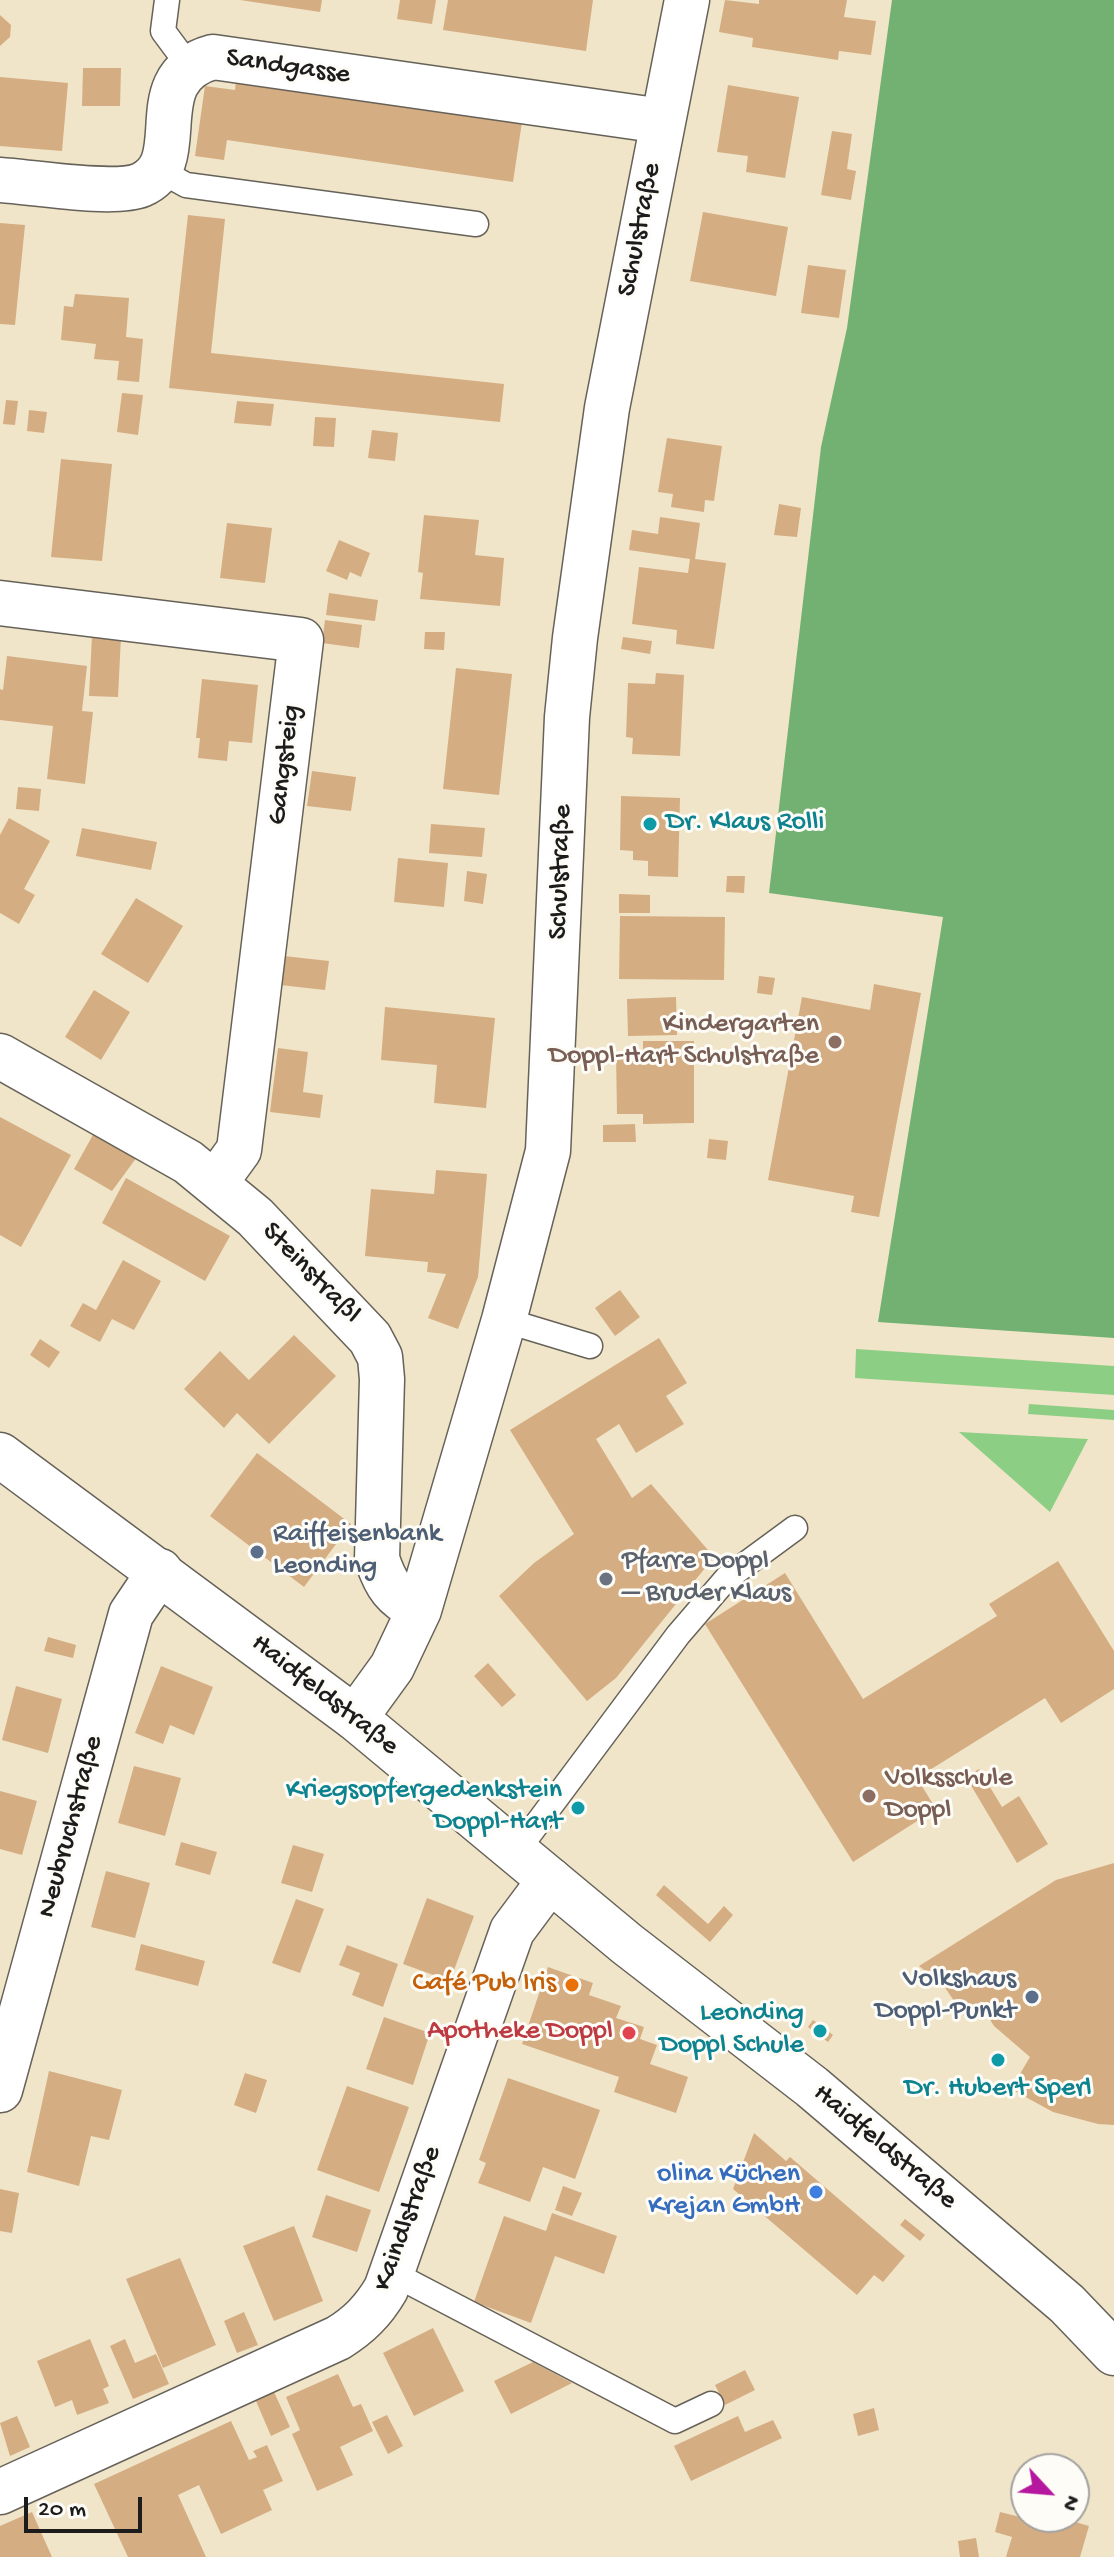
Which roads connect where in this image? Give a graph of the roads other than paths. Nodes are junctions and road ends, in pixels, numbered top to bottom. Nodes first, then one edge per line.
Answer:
1 (167, 0) edge
2 (687, 0) edge
3 (189, 66) junction
4 (662, 121) junction
5 (159, 170) junction
6 (0, 180) edge
7 (476, 224) dead end
8 (0, 603) edge
9 (0, 1056) edge
10 (215, 1183) junction
11 (504, 1320) junction
12 (590, 1346) dead end
13 (0, 1455) edge
14 (795, 1528) dead end
15 (160, 1571) junction
16 (419, 1610) junction
17 (355, 1718) junction
18 (516, 1852) junction
19 (550, 1880) junction
20 (0, 2090) edge
21 (392, 2273) junction
22 (1114, 2353) edge
23 (711, 2404) dead end
24 (0, 2492) edge

1 - 3 lane
2 - 4 street, Schulstraße
3 - 4 street, Sandgasse
3 - 5 street, Sandgasse
4 - 11 street, Schulstraße
5 - 6 street
5 - 7 lane
8 - 10 street, Gangsteig
9 - 10 street, Steinstraßl
10 - 16 street, Steinstraßl
11 - 12 lane
11 - 16 street, Schulstraße
13 - 15 street, Haidfeldstraße
14 - 18 lane
15 - 17 street, Haidfeldstraße
15 - 20 street, Neubruchstraße
16 - 17 street, Schulstraße
17 - 18 street, Haidfeldstraße
18 - 19 street, Haidfeldstraße
19 - 21 street, Kaindlstraße
19 - 22 street, Haidfeldstraße
21 - 23 lane
21 - 24 street, Kaindlstraße

